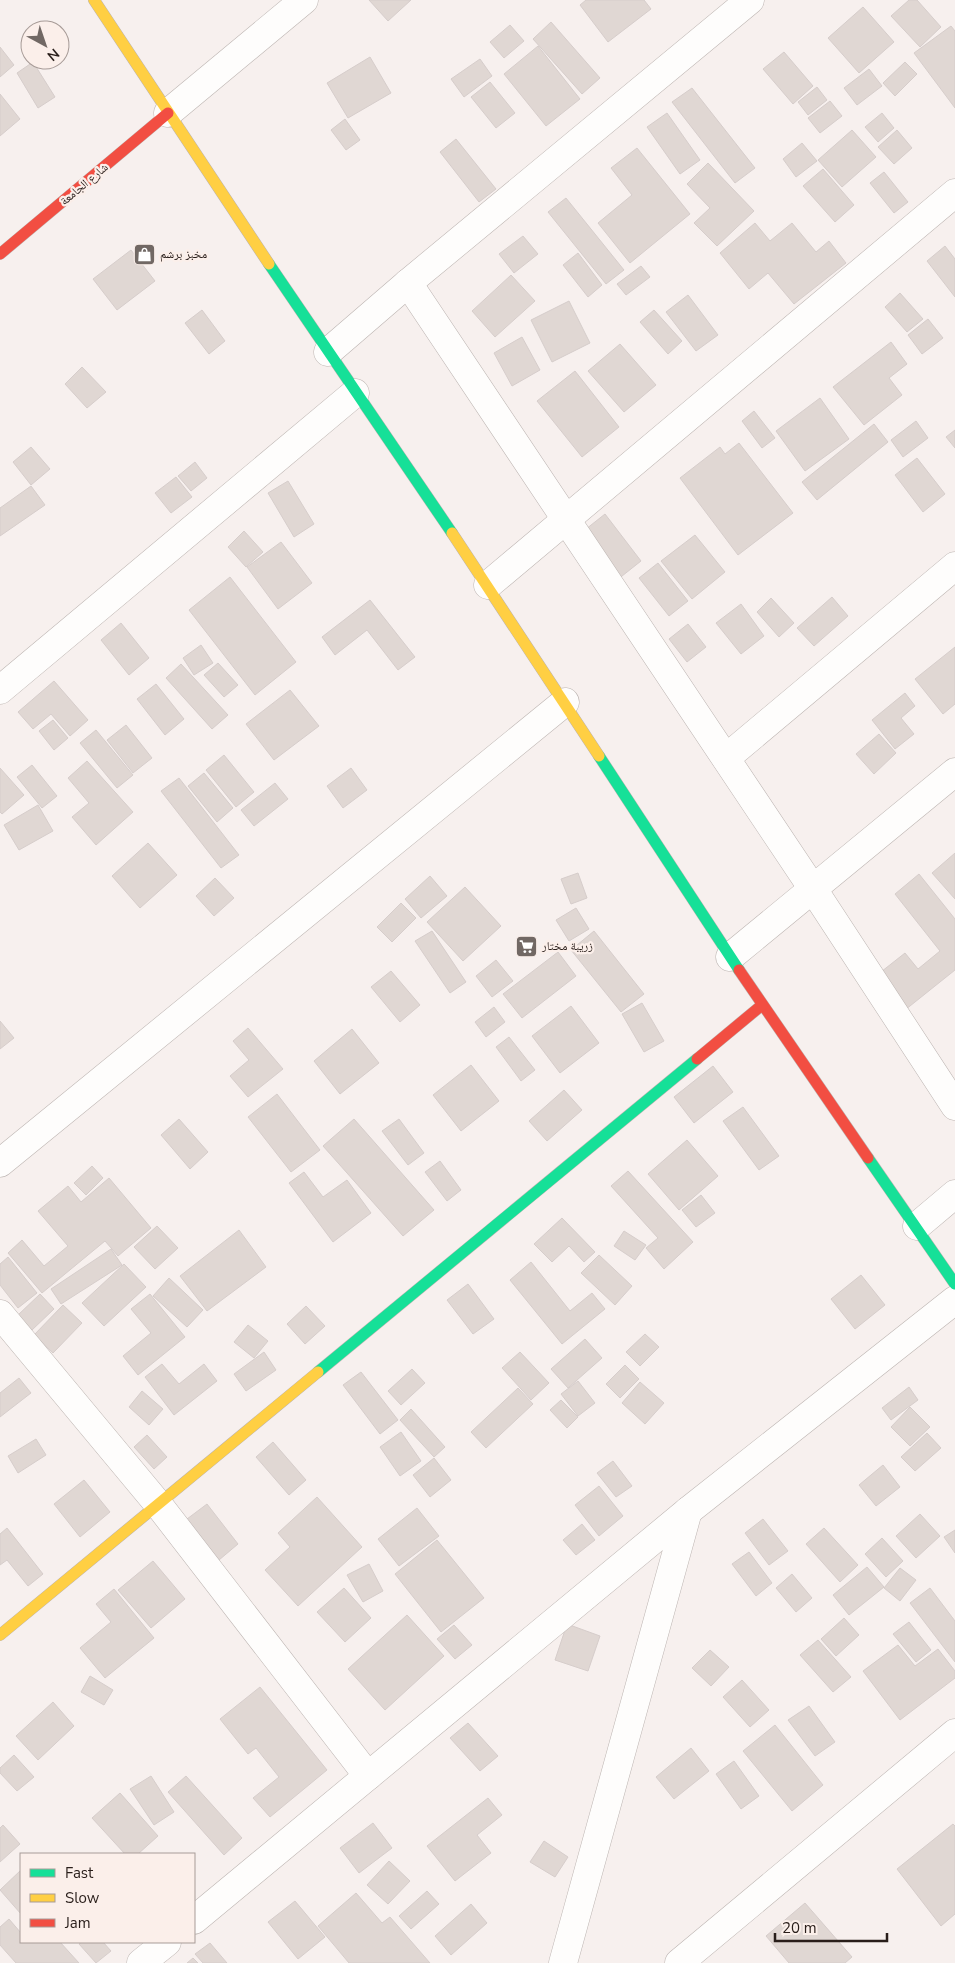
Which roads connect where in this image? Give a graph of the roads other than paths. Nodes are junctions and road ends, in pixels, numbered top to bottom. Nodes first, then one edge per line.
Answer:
1 (94, 0) edge
2 (304, 0) edge
3 (750, 0) edge
4 (168, 113) junction
5 (955, 193) edge
6 (0, 254) edge
7 (408, 283) junction
8 (328, 352) junction
9 (356, 393) junction
10 (566, 519) junction
11 (955, 566) edge
12 (488, 585) junction
13 (0, 690) edge
14 (565, 702) junction
15 (726, 758) junction
16 (955, 772) edge
17 (813, 889) junction
18 (730, 957) junction
19 (762, 1005) junction
20 (955, 1106) edge
21 (0, 1163) edge
22 (955, 1194) edge
23 (917, 1226) junction
24 (955, 1284) edge
25 (955, 1300) edge
26 (0, 1314) edge
27 (158, 1504) junction
28 (688, 1511) junction
29 (0, 1635) edge
30 (955, 1733) edge
31 (368, 1776) junction
32 (195, 1919) edge
33 (166, 1943) edge
34 (141, 1963) edge
35 (563, 1963) edge
36 (679, 1963) edge

1 - 4 street
2 - 4 street
3 - 7 street
4 - 6 street, شارع الجامعة
4 - 8 street
5 - 10 street
7 - 8 street
7 - 10 street
8 - 9 street
9 - 12 street
9 - 13 street
10 - 12 street
10 - 15 street
11 - 15 street
12 - 14 street
14 - 18 street
14 - 21 street
15 - 17 street
16 - 17 street
17 - 18 street
17 - 20 street
18 - 19 street
19 - 23 street
19 - 27 street
22 - 23 street
23 - 24 street
25 - 28 street
26 - 27 street
27 - 29 street
27 - 31 street
28 - 31 street
28 - 35 street
30 - 36 street
31 - 32 street
33 - 34 street

